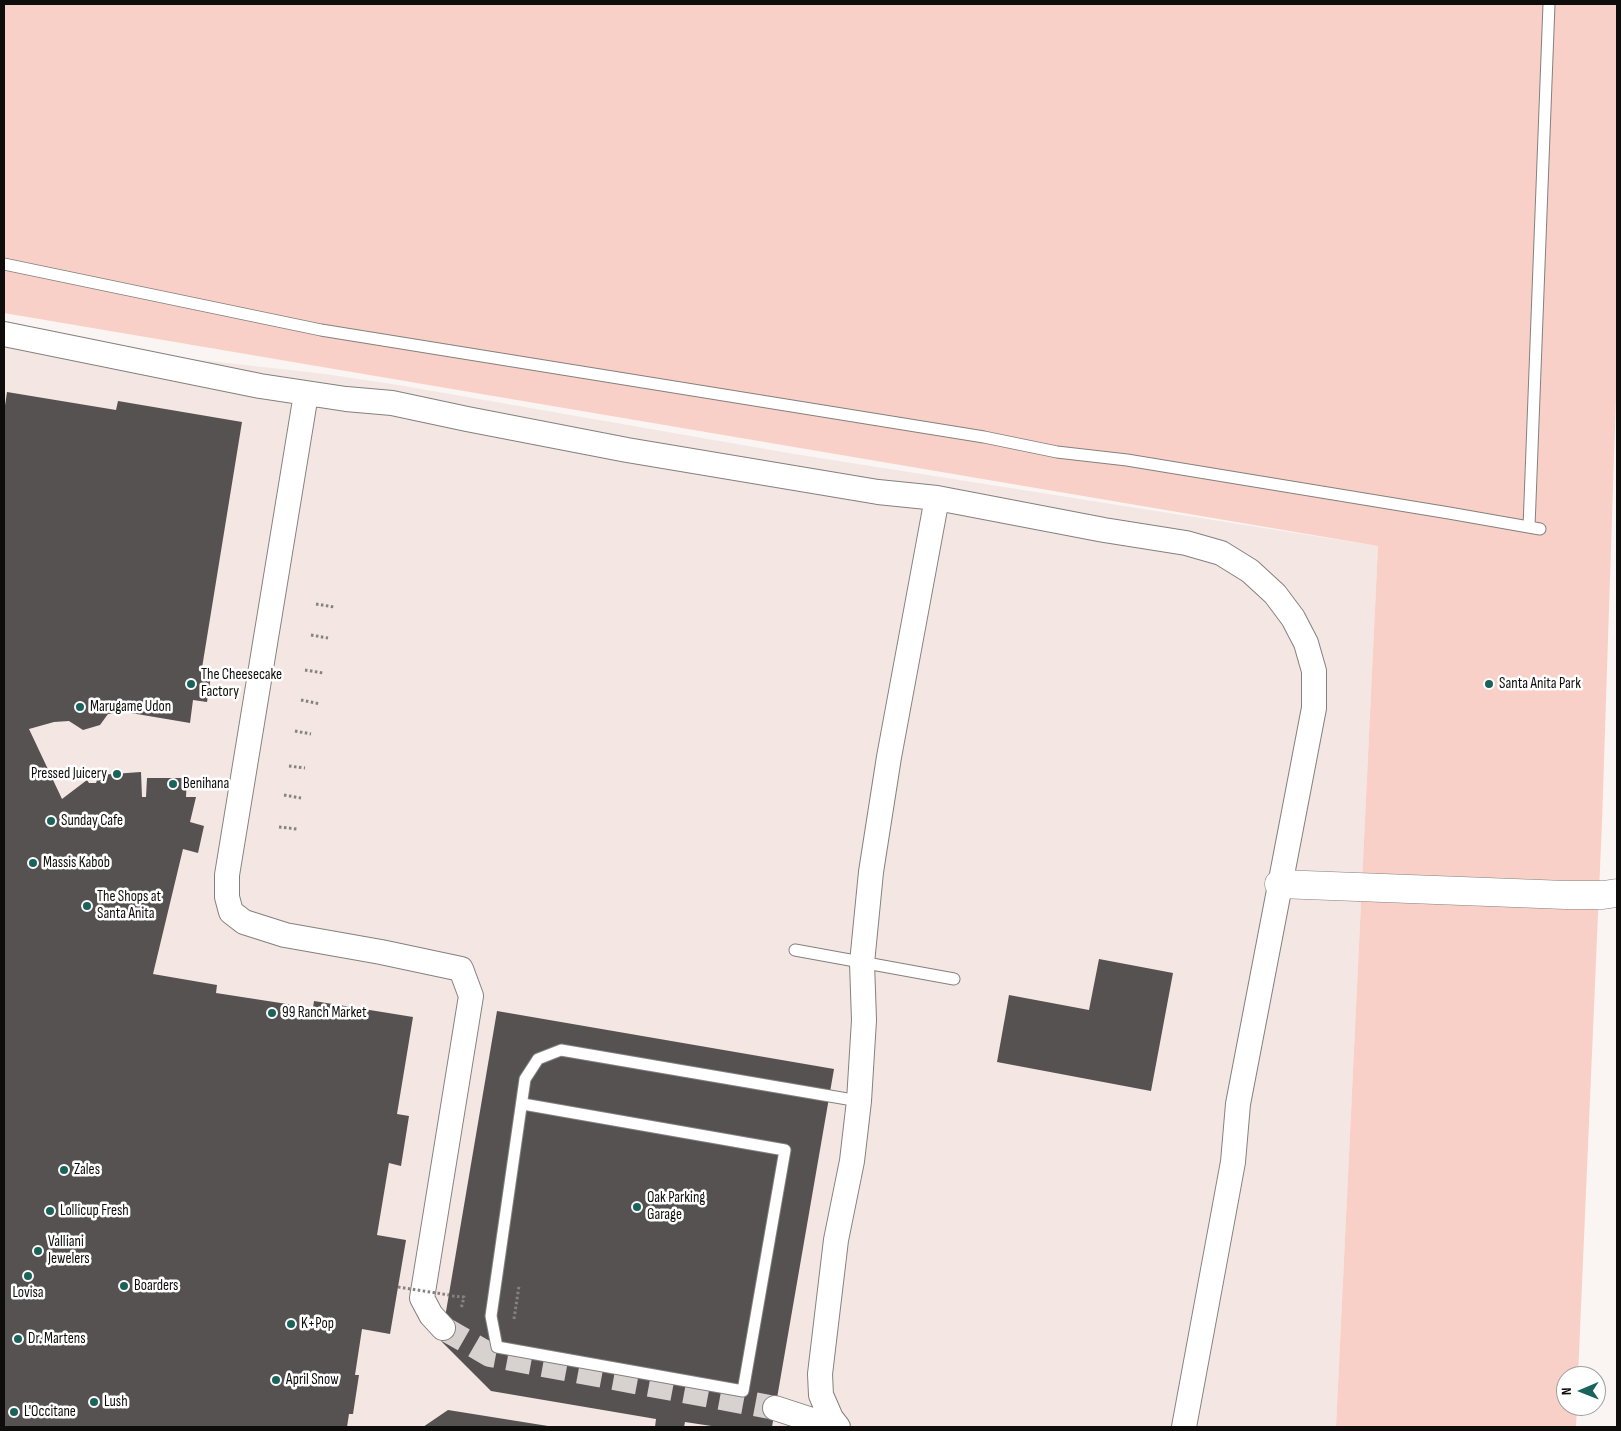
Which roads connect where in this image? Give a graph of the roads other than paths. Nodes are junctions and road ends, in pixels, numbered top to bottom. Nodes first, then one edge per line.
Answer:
1 (1549, 4) edge
2 (4, 264) edge
3 (4, 334) edge
4 (306, 394) junction
5 (937, 498) junction
6 (1279, 884) junction
7 (1617, 893) edge
8 (796, 950) dead end
9 (862, 963) junction
10 (954, 979) dead end
11 (859, 1101) junction
12 (522, 1104) junction
13 (443, 1328) tunnel mouth
14 (775, 1408) tunnel mouth
15 (827, 1427) edge
16 (838, 1427) edge
17 (1184, 1427) edge

1 - 2 lane
3 - 4 street
4 - 5 street
4 - 13 street
5 - 6 street
5 - 9 street
6 - 7 street
6 - 17 street
8 - 9 lane
9 - 10 lane
9 - 11 street
11 - 12 lane
11 - 16 street
12 - 12 lane
14 - 15 street

